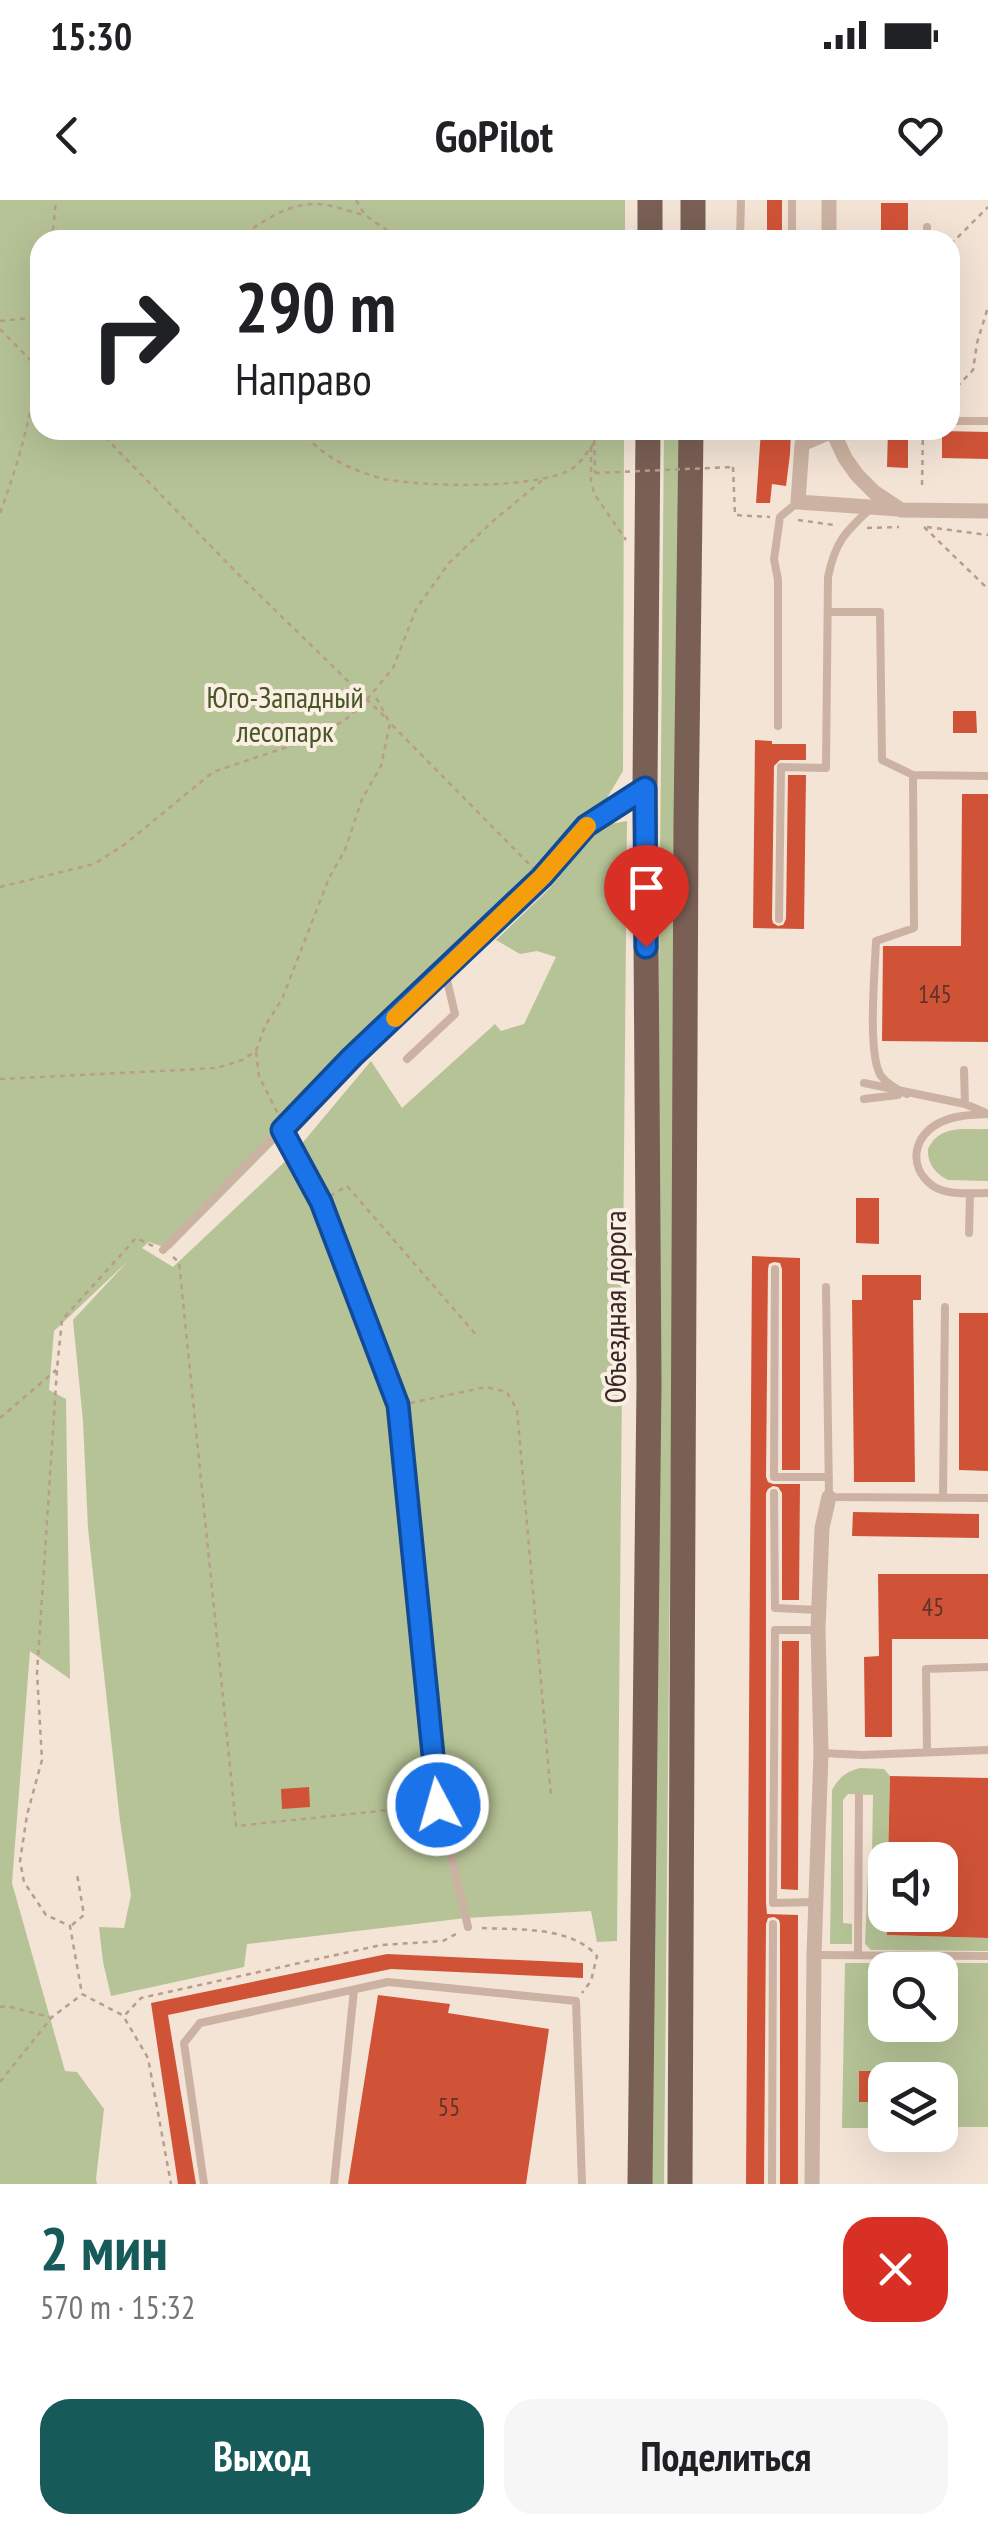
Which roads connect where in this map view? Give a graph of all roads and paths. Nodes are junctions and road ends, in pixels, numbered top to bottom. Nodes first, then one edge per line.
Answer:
1 (56, 200) edge
2 (356, 200) edge
3 (650, 200) edge
4 (694, 200) edge
5 (740, 200) edge
6 (792, 200) edge
7 (829, 200) edge
8 (988, 208) edge
9 (366, 215) junction
10 (53, 230) edge
11 (252, 230) edge
12 (387, 230) edge
13 (650, 230) edge
14 (693, 230) edge
15 (740, 230) edge
16 (792, 230) edge
17 (829, 230) edge
18 (960, 235) edge
19 (988, 307) edge
20 (30, 318) edge
21 (0, 321) edge
22 (0, 330) edge
23 (30, 360) edge
24 (960, 384) edge
25 (30, 418) edge
26 (960, 421) edge
27 (988, 421) edge
28 (108, 440) edge
29 (310, 440) edge
30 (593, 440) edge
31 (648, 440) edge
32 (691, 440) edge
33 (805, 440) edge
34 (837, 440) edge
35 (923, 440) edge
36 (593, 445) junction
37 (545, 478) junction
38 (922, 485) dead end
39 (735, 500) dead end
40 (798, 502) junction
41 (871, 508) junction
42 (901, 510) junction
43 (988, 511) edge
44 (0, 512) edge
45 (904, 527) dead end
46 (866, 528) dead end
47 (988, 535) edge
48 (627, 543) dead end
49 (988, 589) edge
50 (828, 612) junction
51 (373, 692) junction
52 (367, 700) junction
53 (390, 722) junction
54 (778, 726) dead end
55 (913, 775) junction
56 (988, 776) edge
57 (645, 788) junction
58 (542, 877) junction
59 (0, 887) edge
60 (779, 919) dead end
61 (445, 972) junction
62 (256, 1050) junction
63 (408, 1060) dead end
64 (964, 1070) dead end
65 (0, 1079) edge
66 (864, 1084) dead end
67 (907, 1094) junction
68 (864, 1099) dead end
69 (965, 1104) junction
70 (988, 1114) edge
71 (282, 1130) junction
72 (988, 1192) edge
73 (970, 1193) junction
74 (321, 1202) junction
75 (969, 1233) dead end
76 (163, 1250) junction
77 (775, 1269) dead end
78 (826, 1288) dead end
79 (944, 1307) dead end
80 (478, 1337) dead end
81 (57, 1369) junction
82 (398, 1405) junction
83 (0, 1418) edge
84 (829, 1477) junction
85 (774, 1493) dead end
86 (943, 1496) junction
87 (829, 1497) junction
88 (988, 1498) edge
89 (820, 1610) junction
90 (818, 1630) junction
91 (988, 1667) edge
92 (988, 1750) edge
93 (927, 1751) junction
94 (821, 1753) junction
95 (859, 1795) dead end
96 (552, 1796) dead end
97 (438, 1805) junction
98 (77, 1874) dead end
99 (816, 1902) junction
100 (772, 1924) dead end
101 (70, 1926) junction
102 (468, 1927) junction
103 (858, 1954) junction
104 (814, 1955) junction
105 (988, 1956) edge
106 (354, 1990) junction
107 (82, 1994) junction
108 (576, 2002) junction
109 (0, 2007) edge
110 (124, 2016) junction
111 (52, 2017) junction
112 (0, 2082) edge
113 (171, 2184) edge
114 (204, 2184) edge
115 (334, 2184) edge
116 (582, 2184) edge
117 (640, 2184) edge
118 (680, 2184) edge
119 (772, 2184) edge
120 (812, 2184) edge

1 - 10 path
2 - 9 path
3 - 13 main road
4 - 14 main road
5 - 15 lane
6 - 16 lane
7 - 17 street
8 - 18 path
9 - 11 path
9 - 12 path
19 - 24 path
20 - 21 path
22 - 23 path
25 - 44 path
26 - 27 lane
28 - 52 path
29 - 37 path
30 - 36 path
31 - 57 main road, Объездная дорога
32 - 118 main road
33 - 40 street
34 - 42 street
35 - 38 path
36 - 37 path
36 - 39 path, bridge
36 - 48 path
37 - 51 path
40 - 41 street
40 - 54 lane
41 - 42 street
41 - 50 lane
42 - 43 street
45 - 46 path
47 - 49 path
50 - 55 lane
50 - 60 lane
51 - 52 path
51 - 53 path
52 - 53 path
52 - 59 path
53 - 58 path
53 - 62 path
55 - 56 lane
55 - 67 lane
57 - 58 lane
57 - 117 main road, Объездная дорога
58 - 61 lane
61 - 63 lane
61 - 71 lane
62 - 65 path
62 - 71 path
64 - 69 lane
66 - 67 lane
67 - 68 lane
67 - 69 lane
69 - 70 lane
70 - 73 lane
71 - 74 lane
71 - 76 lane
72 - 73 lane
73 - 75 lane
74 - 80 path
74 - 82 lane
76 - 81 path
76 - 97 path
77 - 84 lane
78 - 84 lane
79 - 86 lane
81 - 83 path
81 - 101 path
82 - 96 path
82 - 97 lane
84 - 87 lane
85 - 89 lane
86 - 87 lane
86 - 88 lane
87 - 89 street
89 - 90 street
90 - 94 street
90 - 99 lane
91 - 93 lane
92 - 93 lane
93 - 94 lane
94 - 99 street
95 - 103 lane
97 - 102 lane
98 - 101 path
99 - 104 street
100 - 119 lane
101 - 107 path
102 - 108 path
102 - 110 path
103 - 104 lane
103 - 105 lane
104 - 120 street
106 - 108 lane
106 - 114 lane
106 - 115 lane
107 - 110 path
107 - 111 path
108 - 116 lane
109 - 111 path
110 - 113 path
111 - 112 path

